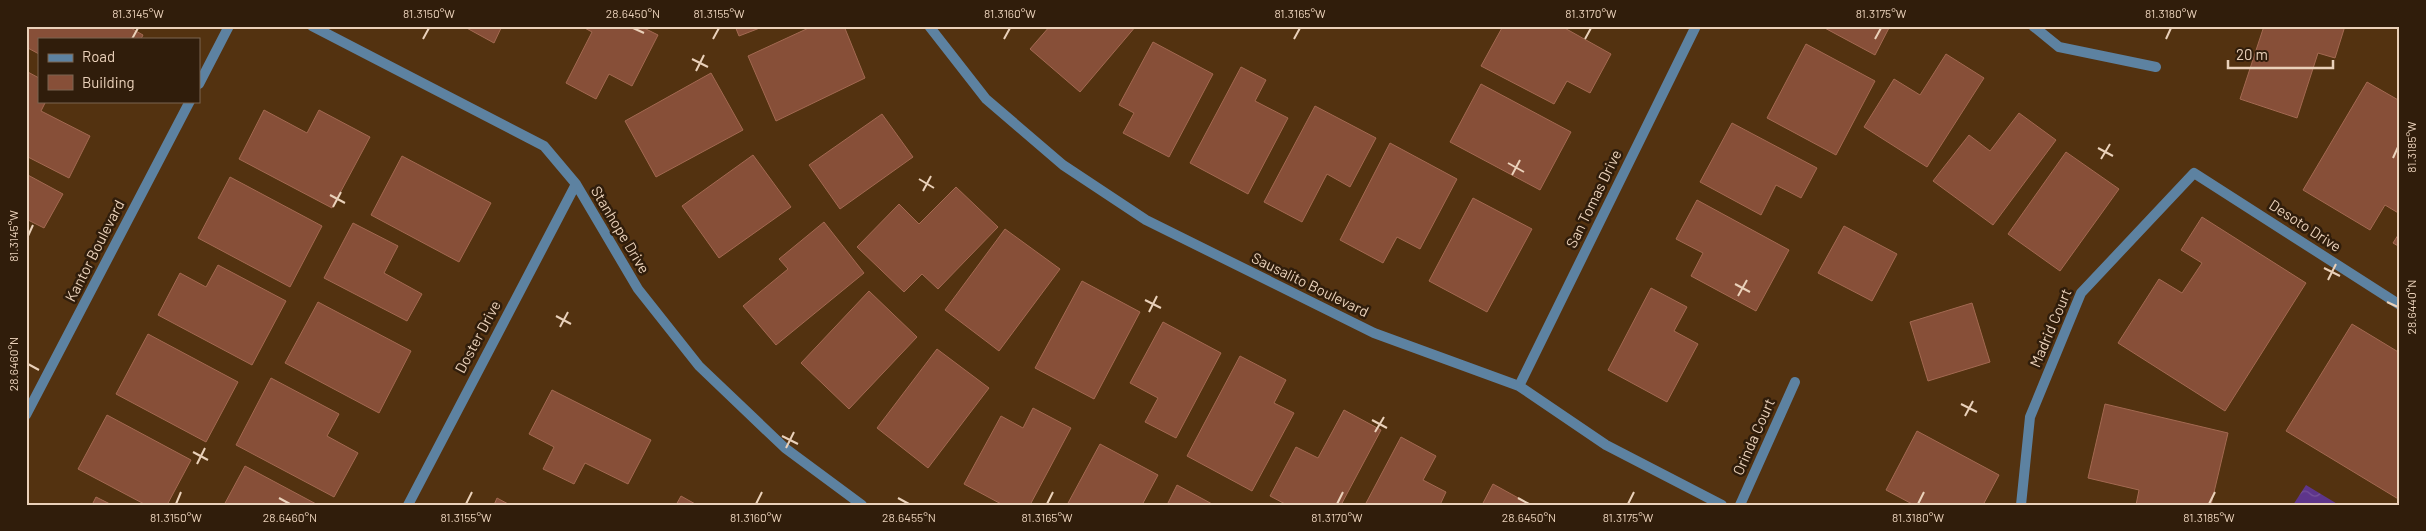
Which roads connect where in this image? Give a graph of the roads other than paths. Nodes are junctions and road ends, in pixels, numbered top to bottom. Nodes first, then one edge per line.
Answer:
1 (229, 26) edge
2 (312, 26) edge
3 (929, 26) edge
4 (1696, 26) edge
5 (2033, 26) edge
6 (2156, 67) dead end
7 (200, 82) edge
8 (189, 102) edge
9 (2194, 172) joint
10 (576, 184) junction
11 (2400, 305) edge
12 (1795, 382) dead end
13 (1519, 386) junction
14 (26, 415) edge
15 (408, 505) edge
16 (862, 505) edge
17 (1722, 505) edge
18 (1740, 505) edge
19 (2021, 505) edge

1 - 7 street
2 - 10 street, Stanhope Drive
3 - 13 street, Sausalito Boulevard
4 - 13 street, San Tomas Drive
5 - 6 street
8 - 14 street, Kantor Boulevard
9 - 11 street, Desoto Drive
9 - 19 street, Madrid Court
10 - 15 street, Doster Drive
10 - 16 street, Stanhope Drive
12 - 18 street, Orinda Court
13 - 17 street, Sausalito Boulevard

